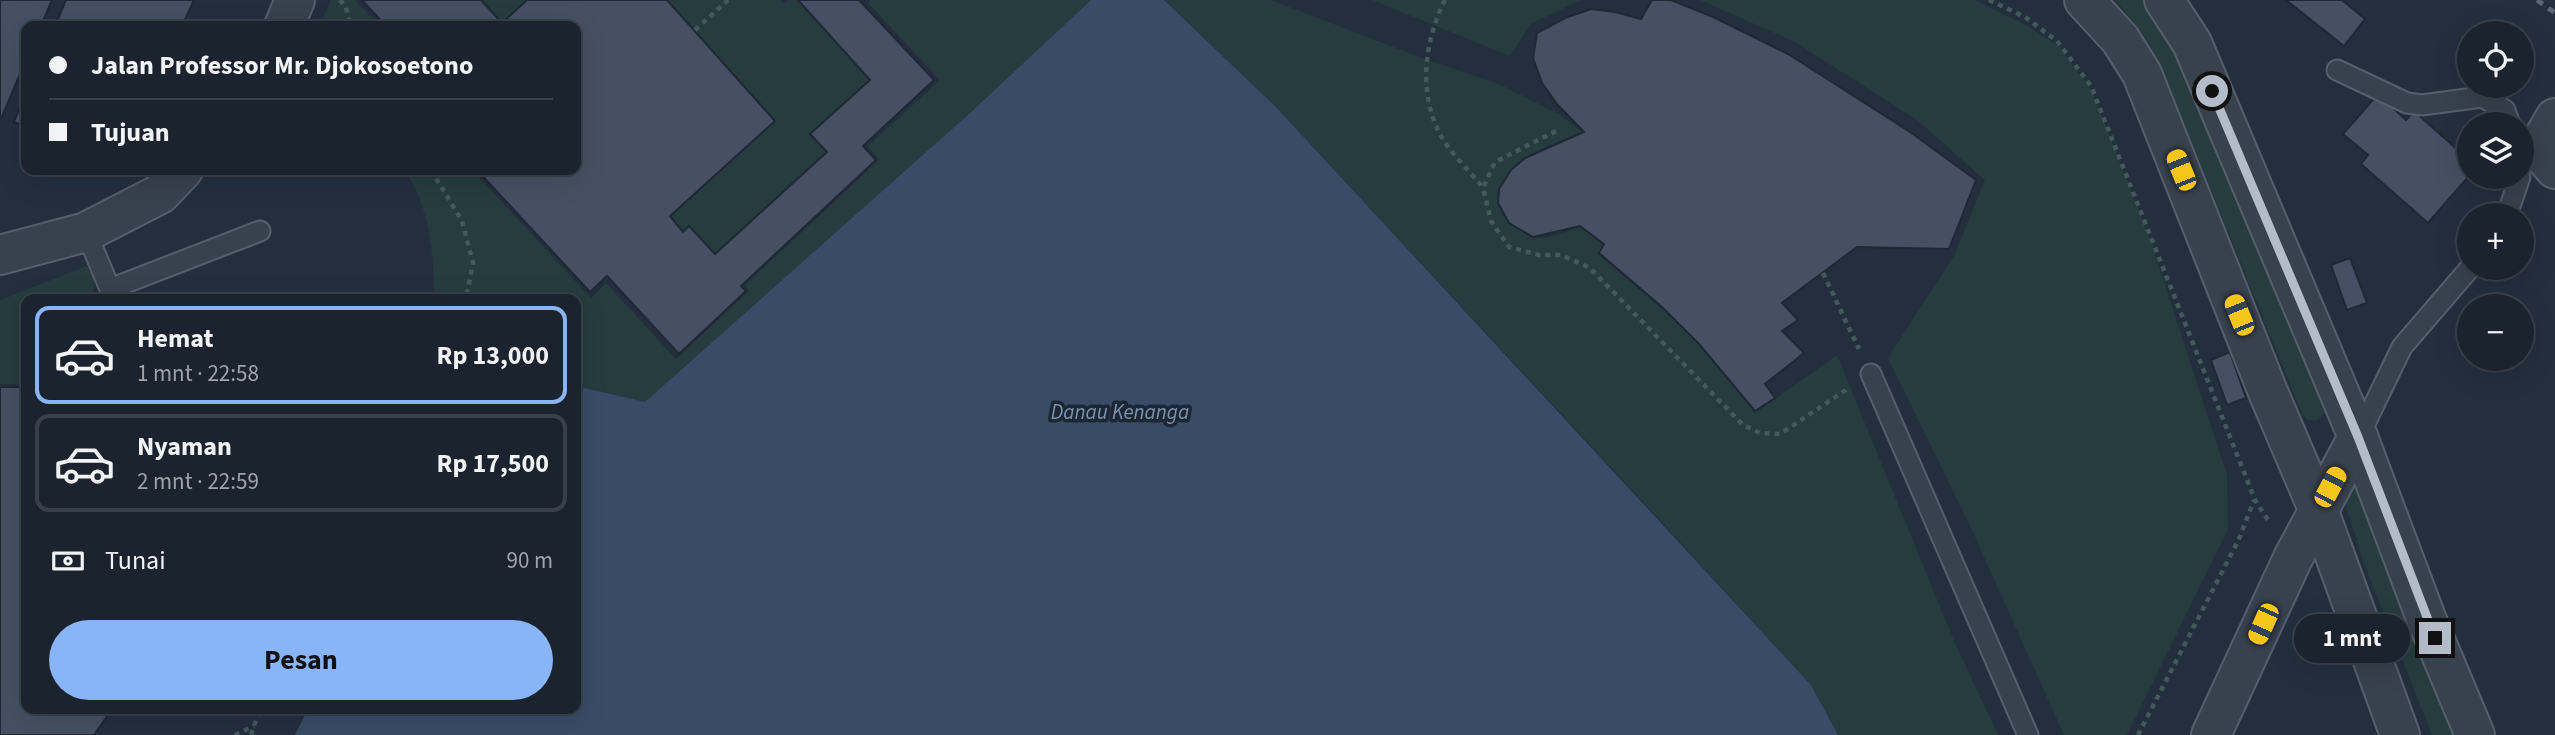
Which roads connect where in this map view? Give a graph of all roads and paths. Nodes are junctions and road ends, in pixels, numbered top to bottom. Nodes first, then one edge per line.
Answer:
1 (295, 0) edge
2 (341, 0) edge
3 (728, 0) edge
4 (1446, 0) edge
5 (1989, 0) edge
6 (2084, 0) edge
7 (2164, 0) edge
8 (286, 21) edge
9 (349, 21) edge
10 (695, 30) dead end
11 (2337, 71) dead end
12 (2506, 112) edge
13 (2555, 118) edge
14 (1556, 131) dead end
15 (2555, 169) edge
16 (178, 175) edge
17 (434, 175) edge
18 (1483, 188) junction
19 (260, 231) dead end
20 (86, 232) junction
21 (0, 255) edge
22 (1823, 273) dead end
23 (2460, 280) edge
24 (110, 289) junction
25 (120, 294) edge
26 (467, 294) edge
27 (1871, 374) junction
28 (2358, 437) junction
29 (2255, 500) junction
30 (2318, 509) junction
31 (2293, 558) junction
32 (259, 714) edge
33 (255, 726) junction
34 (235, 735) edge
35 (251, 735) edge
36 (2028, 735) edge
37 (2138, 735) edge
38 (2210, 735) edge
39 (2400, 735) edge
40 (2475, 735) edge

1 - 8 street
2 - 9 path
3 - 10 path
4 - 18 path
5 - 29 path
6 - 30 street
7 - 28 street
11 - 12 lane
13 - 15 street
14 - 18 path
16 - 20 street
17 - 26 path
18 - 27 path
19 - 24 lane
20 - 21 street
20 - 24 lane
22 - 27 path
23 - 28 lane
24 - 25 lane
27 - 36 lane
28 - 30 street
28 - 40 street
29 - 31 path
29 - 37 path
30 - 31 street
30 - 39 street
31 - 38 street
32 - 33 path
33 - 34 path
33 - 35 path

